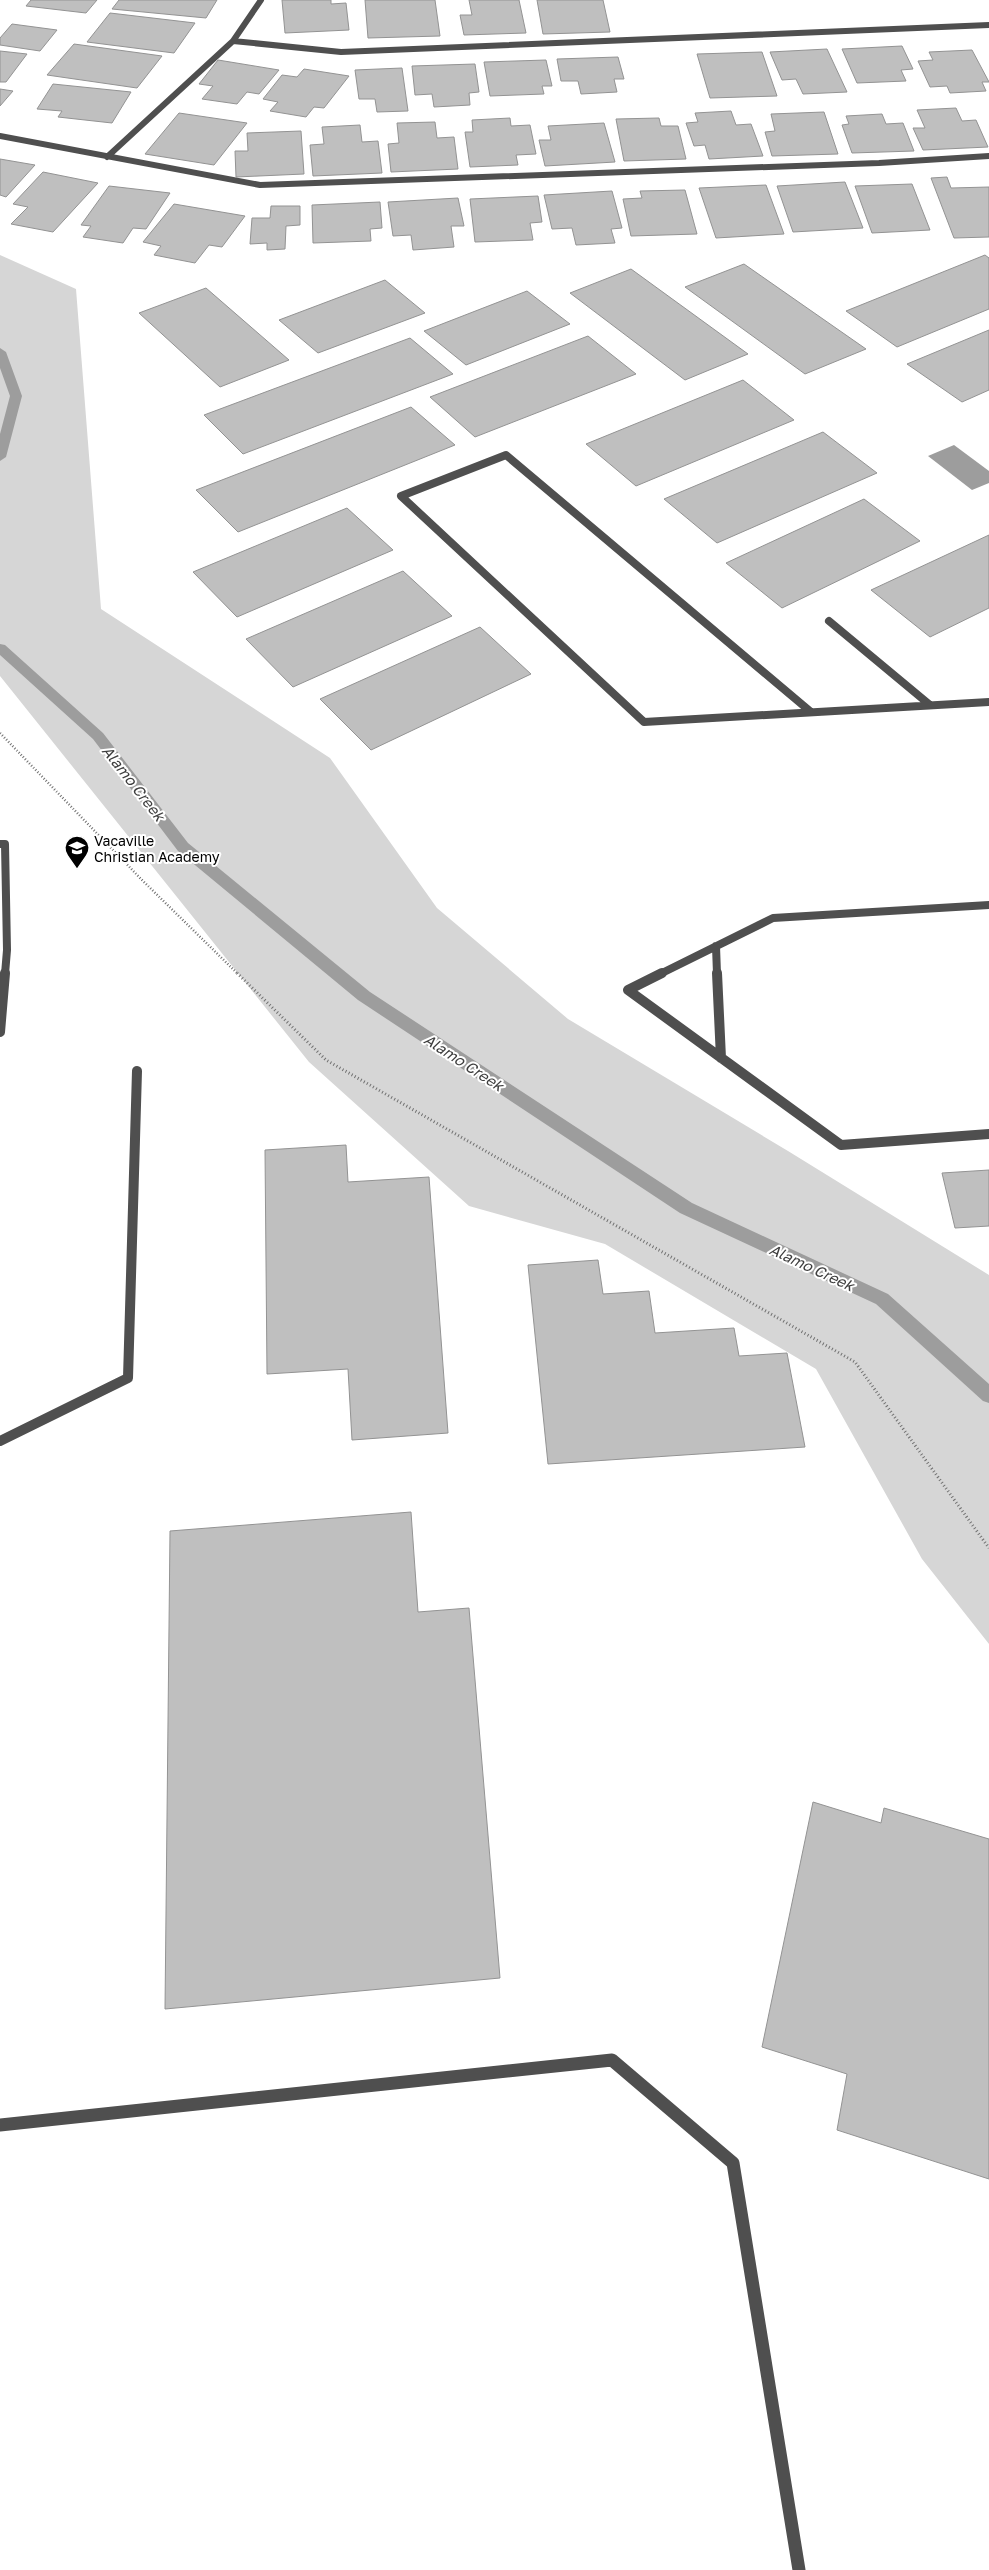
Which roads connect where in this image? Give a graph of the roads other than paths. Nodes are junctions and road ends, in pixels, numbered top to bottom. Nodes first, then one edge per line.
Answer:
1 (261, 0) edge
2 (989, 25) edge
3 (233, 41) junction
4 (0, 136) edge
5 (989, 156) edge
6 (107, 157) junction
7 (829, 622) dead end
8 (989, 702) edge
9 (930, 705) junction
10 (811, 712) junction
11 (0, 844) edge
12 (989, 905) edge
13 (716, 946) junction
14 (0, 1032) edge
15 (721, 1058) junction
16 (137, 1071) dead end
17 (989, 1134) edge
18 (0, 1441) edge
19 (0, 2125) edge
20 (799, 2570) edge

1 - 3 lane
2 - 3 lane
3 - 6 lane
4 - 6 lane
5 - 6 lane
7 - 9 lane
8 - 9 lane
9 - 10 lane
10 - 10 lane
11 - 14 lane
12 - 13 lane
13 - 15 lane
13 - 15 lane
15 - 17 lane
16 - 18 lane
19 - 20 lane

